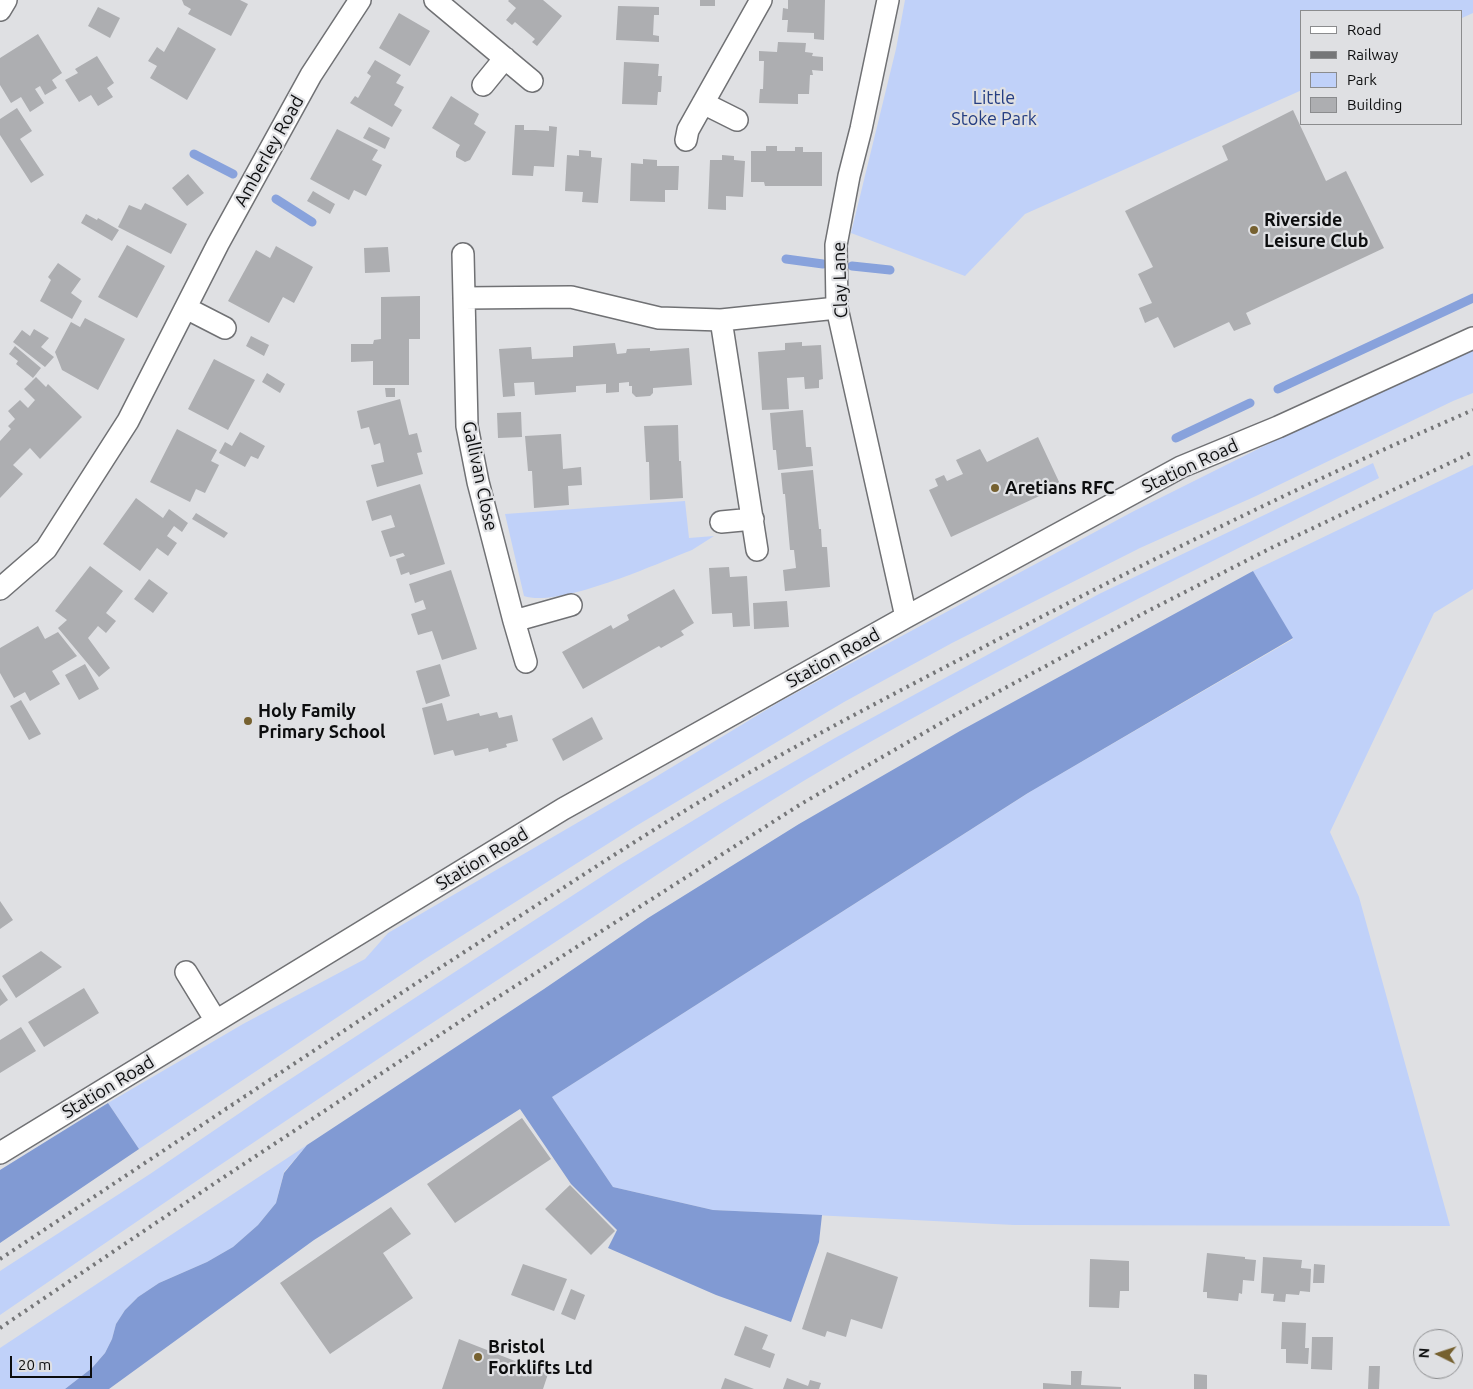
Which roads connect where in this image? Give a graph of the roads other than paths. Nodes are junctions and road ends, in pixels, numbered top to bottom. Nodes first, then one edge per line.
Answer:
1 (6, 0) edge
2 (360, 0) edge
3 (435, 0) edge
4 (761, 0) edge
5 (888, 0) edge
6 (0, 10) edge
7 (505, 58) junction
8 (532, 81) dead end
9 (483, 85) dead end
10 (703, 103) junction
11 (737, 120) dead end
12 (686, 140) dead end
13 (463, 254) dead end
14 (464, 298) junction
15 (186, 308) junction
16 (837, 308) junction
17 (722, 320) junction
18 (225, 328) dead end
19 (1473, 338) edge
20 (753, 518) junction
21 (721, 522) dead end
22 (757, 550) dead end
23 (0, 589) edge
24 (571, 605) dead end
25 (906, 618) junction
26 (514, 621) junction
27 (526, 662) dead end
28 (186, 972) dead end
29 (216, 1021) junction
30 (0, 1153) edge

1 - 6 street
2 - 15 street, Amberley Road
3 - 7 street
4 - 10 street
5 - 16 street, Clay Lane
7 - 8 street
7 - 9 street
10 - 11 street
10 - 12 street
13 - 14 street, Gallivan Close
14 - 17 street
14 - 26 street, Gallivan Close
15 - 18 street
15 - 23 street, Amberley Road
16 - 17 street
16 - 25 street, Clay Lane
17 - 20 street
19 - 25 street, Station Road
20 - 21 street
20 - 22 street
24 - 26 street
25 - 29 street, Station Road
26 - 27 street, Gallivan Close
28 - 29 street
29 - 30 street, Station Road

